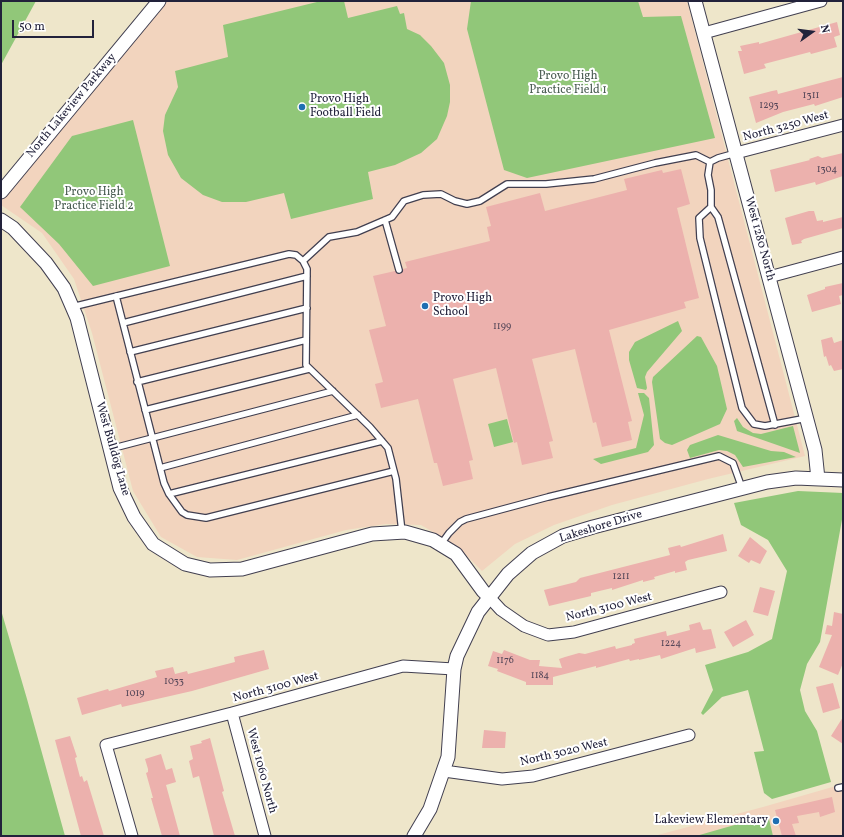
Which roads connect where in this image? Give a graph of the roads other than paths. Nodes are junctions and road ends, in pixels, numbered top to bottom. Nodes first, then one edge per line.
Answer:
1 (159, 1) edge
2 (695, 1) edge
3 (821, 1) edge
4 (704, 33) junction
5 (843, 125) edge
6 (736, 153) junction
7 (710, 162) junction
8 (1, 192) edge
9 (711, 206) junction
10 (1, 220) edge
11 (385, 220) junction
12 (843, 257) edge
13 (303, 261) junction
14 (399, 270) dead end
15 (307, 276) junction
16 (769, 277) junction
17 (116, 296) junction
18 (72, 307) junction
19 (307, 308) junction
20 (122, 323) junction
21 (306, 340) junction
22 (130, 352) junction
23 (309, 369) junction
24 (137, 382) junction
25 (333, 391) junction
26 (145, 410) junction
27 (358, 415) junction
28 (807, 418) junction
29 (775, 425) junction
30 (152, 438) junction
31 (382, 441) junction
32 (110, 449) junction
33 (160, 468) junction
34 (394, 471) junction
35 (818, 479) junction
36 (843, 480) edge
37 (742, 488) junction
38 (168, 494) junction
39 (402, 532) junction
40 (441, 545) junction
41 (721, 592) dead end
42 (489, 597) junction
43 (454, 670) junction
44 (232, 713) junction
45 (689, 735) dead end
46 (444, 771) junction
47 (132, 836) edge
48 (265, 836) edge
49 (414, 836) edge

1 - 8 street, North Lakeview Parkway
2 - 4 street, West 1280 North
3 - 4 street
4 - 6 street, West 1280 North
5 - 6 street, North 3250 West
6 - 7 lane
6 - 16 street, West 1280 North
7 - 9 lane
7 - 11 lane
9 - 29 lane
9 - 29 lane
10 - 18 street, West Bulldog Lane
11 - 13 lane
11 - 14 lane
12 - 16 street
13 - 15 lane
13 - 17 lane
15 - 19 lane
15 - 20 lane
16 - 28 street, West 1280 North
17 - 18 lane
17 - 20 lane
18 - 32 street, West Bulldog Lane
19 - 21 lane
19 - 22 lane
20 - 22 lane
21 - 23 lane
21 - 24 lane
22 - 24 lane
23 - 25 lane
23 - 26 lane
24 - 26 lane
25 - 27 lane
25 - 30 lane
26 - 30 lane
27 - 31 lane
27 - 33 lane
28 - 29 lane
28 - 35 street, West 1280 North
30 - 32 lane
30 - 33 lane
31 - 34 lane
31 - 38 lane
32 - 39 street, West Bulldog Lane
33 - 38 lane
34 - 38 lane
34 - 39 lane
35 - 36 street, Lakeshore Drive
35 - 37 street, Lakeshore Drive
37 - 40 lane
37 - 42 street, Lakeshore Drive
39 - 40 street, West Bulldog Lane
40 - 42 street, West Bulldog Lane
41 - 42 street, North 3100 West
42 - 43 street, Lakeshore Drive
43 - 44 street, North 3100 West
43 - 46 street, Lakeshore Drive
44 - 47 street, North 3100 West
44 - 48 street, West 1060 North
45 - 46 street, North 3020 West
46 - 49 street, Lakeshore Drive

